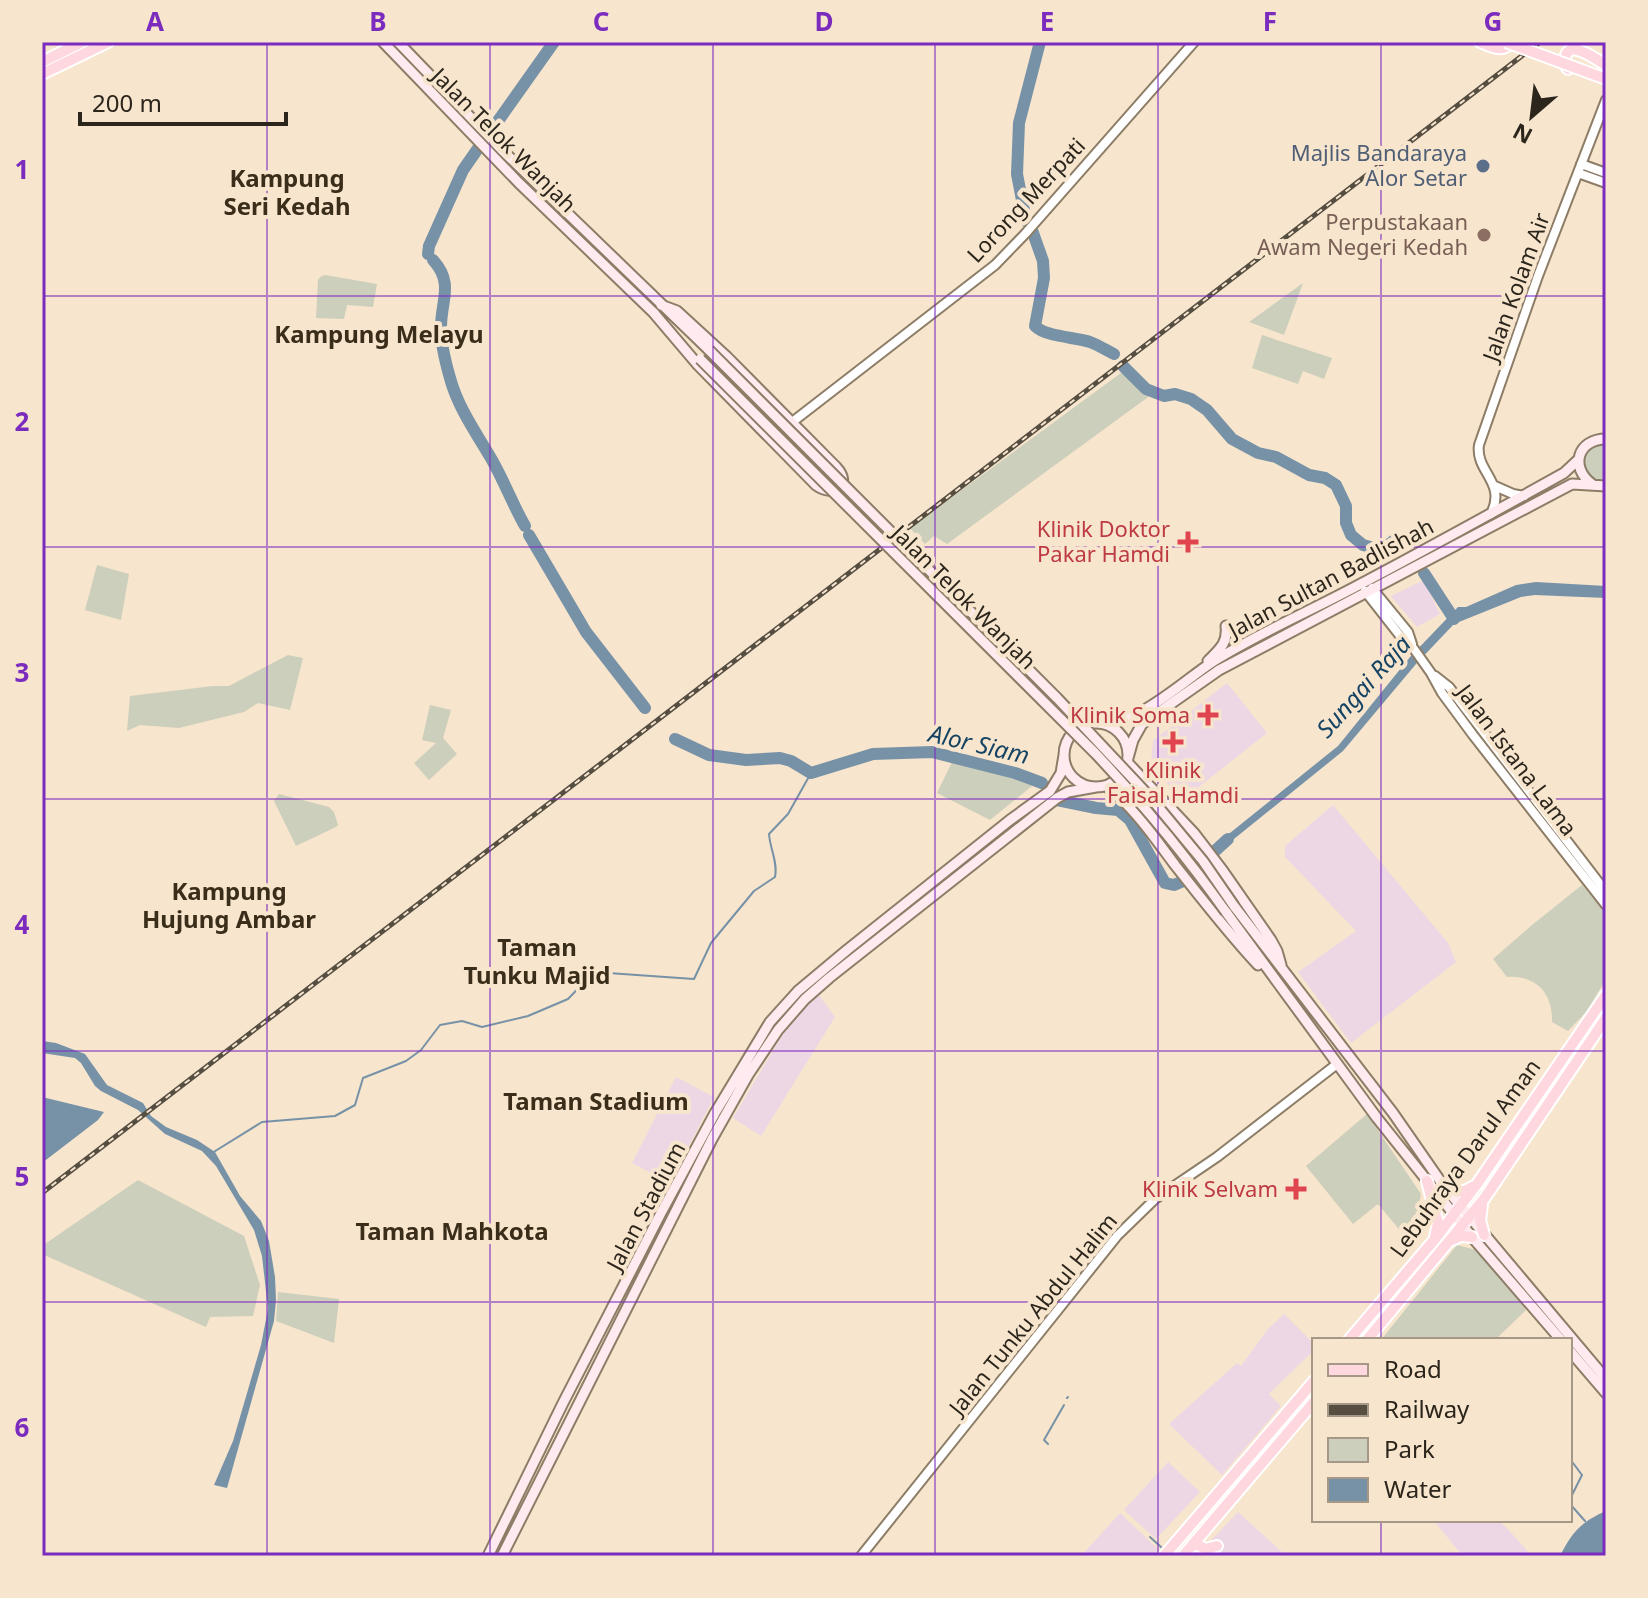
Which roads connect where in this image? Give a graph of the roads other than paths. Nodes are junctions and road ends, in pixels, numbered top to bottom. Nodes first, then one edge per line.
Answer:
1 (82, 42) edge
2 (108, 42) edge
3 (383, 42) edge
4 (398, 42) edge
5 (1194, 42) edge
6 (1480, 42) edge
7 (1508, 42) edge
8 (42, 62) edge
9 (1606, 65) edge
10 (42, 74) edge
11 (1606, 82) edge
12 (1606, 100) edge
13 (1580, 169) junction
14 (1606, 173) edge
15 (1606, 183) edge
16 (657, 309) junction
17 (791, 423) junction
18 (1606, 439) edge
19 (1579, 459) junction
20 (1592, 484) junction
21 (1495, 486) junction
22 (1606, 486) edge
23 (1524, 496) junction
24 (1491, 514) junction
25 (1369, 590) junction
26 (1226, 626) dead end
27 (1431, 673) junction
28 (1191, 677) junction
29 (1099, 723) junction
30 (1064, 755) junction
31 (1128, 760) junction
32 (1101, 786) junction
33 (1541, 807) junction
34 (1531, 810) junction
35 (1606, 892) edge
36 (1606, 905) edge
37 (1230, 909) junction
38 (1282, 971) junction
39 (1606, 995) edge
40 (1288, 997) junction
41 (1606, 1018) edge
42 (1337, 1064) junction
43 (1427, 1181) junction
44 (1477, 1184) junction
45 (1443, 1185) junction
46 (1484, 1199) junction
47 (1457, 1210) junction
48 (1466, 1222) junction
49 (1484, 1235) junction
50 (1472, 1237) junction
51 (1435, 1239) junction
52 (1452, 1240) junction
53 (1351, 1338) edge
54 (1369, 1338) edge
55 (1559, 1338) edge
56 (1571, 1338) edge
57 (1572, 1339) edge
58 (1572, 1353) edge
59 (1606, 1379) edge
60 (1312, 1383) edge
61 (1606, 1393) edge
62 (1312, 1404) edge
63 (1195, 1543) junction
64 (1217, 1546) dead end
65 (488, 1555) edge
66 (502, 1556) edge
67 (861, 1556) edge
68 (1164, 1556) edge
69 (1183, 1556) edge

1 - 8 main road
2 - 10 main road
3 - 16 main road, Jalan Telok Wanjah
4 - 16 main road, Jalan Telok Wanjah
5 - 17 street, Lorong Merpati
6 - 7 main road
7 - 11 main road, bridge
9 - 11 main road
12 - 13 street, Jalan Kolam Air
13 - 14 street
13 - 15 street
13 - 21 street, Jalan Kolam Air
16 - 17 main road
16 - 17 main road
16 - 37 main road, Jalan Telok Wanjah, bridge
16 - 37 main road, Jalan Telok Wanjah, bridge
18 - 19 main road, Jalan Sultan Badlishah
19 - 20 main road
19 - 23 main road, Jalan Sultan Badlishah
20 - 22 main road
20 - 25 main road, Jalan Sultan Badlishah
21 - 23 street
21 - 24 street
23 - 24 main road, Jalan Sultan Badlishah
24 - 28 main road, Jalan Sultan Badlishah
25 - 27 street, Jalan Istana Lama
25 - 31 main road, Jalan Sultan Badlishah
26 - 28 main road
27 - 33 street, Jalan Istana Lama
27 - 34 street, Jalan Istana Lama
28 - 29 main road, Jalan Sultan Badlishah
29 - 30 main road
29 - 31 main road
30 - 32 main road
30 - 65 main road, Jalan Stadium
31 - 32 main road
31 - 38 main road
32 - 40 main road
32 - 66 main road, Jalan Stadium
33 - 34 street
33 - 35 street, Jalan Istana Lama
34 - 36 street, Jalan Istana Lama
37 - 38 main road, Jalan Telok Wanjah
37 - 40 main road, Jalan Telok Wanjah
38 - 45 main road, Jalan Telok Wanjah
39 - 44 main road, Lebuhraya Darul Aman
40 - 42 main road, Jalan Telok Wanjah
41 - 46 main road, Lebuhraya Darul Aman
42 - 43 main road, Jalan Telok Wanjah
42 - 67 street, Jalan Tunku Abdul Halim
43 - 47 main road, Jalan Telok Wanjah
43 - 51 main road
44 - 45 main road
44 - 47 main road, Lebuhraya Darul Aman
45 - 47 main road, Jalan Telok Wanjah
46 - 48 main road, Lebuhraya Darul Aman
46 - 49 main road
47 - 48 main road, Jalan Telok Wanjah
47 - 51 main road, Lebuhraya Darul Aman
48 - 49 main road
48 - 50 main road
48 - 52 main road, Lebuhraya Darul Aman
49 - 56 main road
50 - 52 main road
50 - 55 main road
51 - 53 main road, Lebuhraya Darul Aman
52 - 54 main road, Lebuhraya Darul Aman
57 - 59 main road
58 - 61 main road
60 - 68 main road
62 - 63 main road
63 - 64 main road
63 - 69 main road

